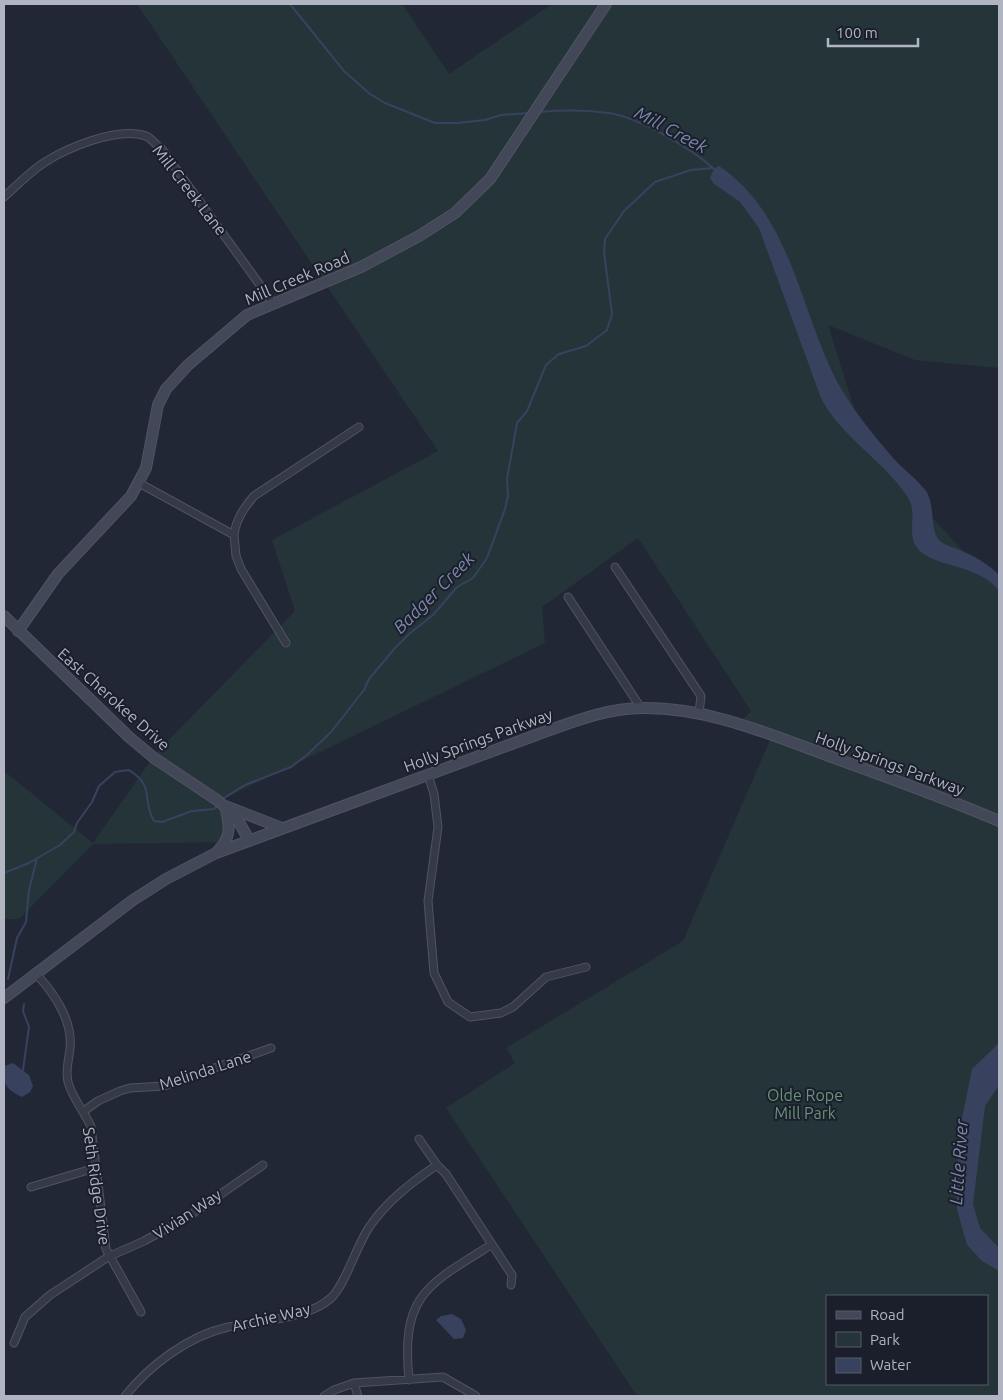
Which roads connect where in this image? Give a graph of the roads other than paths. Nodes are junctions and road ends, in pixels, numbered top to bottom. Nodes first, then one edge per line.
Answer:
1 (606, 4) edge
2 (4, 197) edge
3 (273, 302) junction
4 (359, 427) dead end
5 (139, 483) junction
6 (234, 535) junction
7 (614, 567) dead end
8 (568, 597) dead end
9 (4, 616) edge
10 (18, 631) junction
11 (286, 643) dead end
12 (641, 708) junction
13 (698, 713) junction
14 (428, 775) junction
15 (225, 806) junction
16 (999, 821) edge
17 (282, 828) junction
18 (249, 840) junction
19 (216, 853) junction
20 (586, 966) dead end
21 (37, 975) junction
22 (4, 998) edge
23 (271, 1048) dead end
24 (84, 1111) junction
25 (419, 1139) dead end
26 (263, 1164) dead end
27 (437, 1165) junction
28 (95, 1168) junction
29 (31, 1187) dead end
30 (491, 1245) junction
31 (108, 1257) junction
32 (511, 1285) dead end
33 (141, 1312) dead end
34 (14, 1343) dead end
35 (409, 1380) junction
36 (354, 1383) junction
37 (125, 1396) edge
38 (324, 1396) edge
39 (358, 1396) edge
40 (476, 1396) edge

1 - 3 street, Mill Creek Road
2 - 3 street, Mill Creek Lane
3 - 5 street, Mill Creek Road
4 - 6 street
5 - 6 street
5 - 10 street, Mill Creek Road
6 - 11 street
7 - 13 street
8 - 12 street
9 - 10 street, East Cherokee Drive
10 - 15 street, East Cherokee Drive
12 - 13 street, Holly Springs Parkway
12 - 14 street, Holly Springs Parkway
13 - 16 street, Holly Springs Parkway
14 - 17 street, Holly Springs Parkway
14 - 20 street
15 - 17 street
15 - 18 street, East Cherokee Drive
15 - 19 street
17 - 18 street, Holly Springs Parkway
18 - 19 street, Holly Springs Parkway
19 - 21 street, Holly Springs Parkway
21 - 22 street, Holly Springs Parkway
21 - 24 street, Seth Ridge Drive
23 - 24 street, Melinda Lane
24 - 28 street, Seth Ridge Drive
25 - 27 street
26 - 31 street, Vivian Way
27 - 30 street
27 - 37 street, Archie Way
28 - 29 street
28 - 31 street, Seth Ridge Drive
30 - 32 street
30 - 35 street
31 - 33 street, Seth Ridge Drive
31 - 34 street, Vivian Way
35 - 36 street
35 - 40 street
36 - 38 street
36 - 39 street

